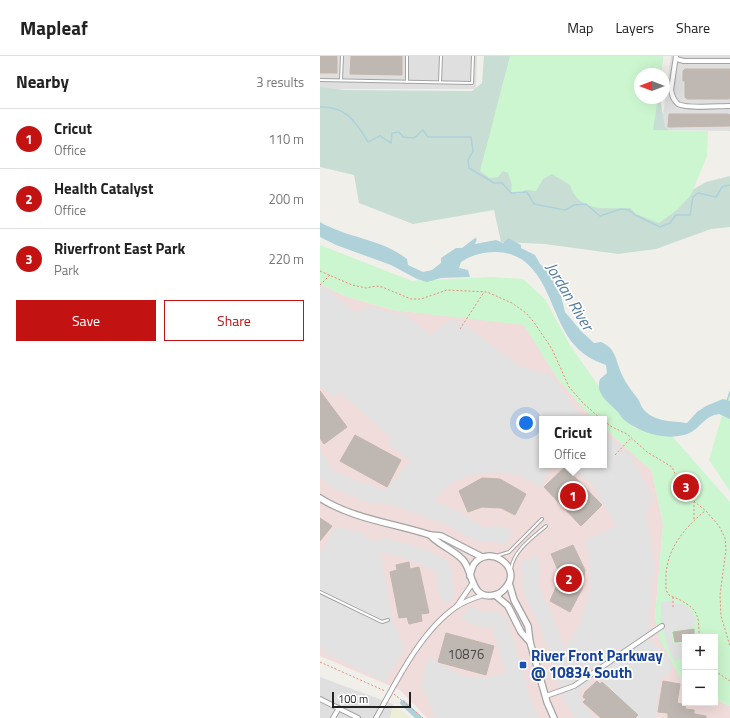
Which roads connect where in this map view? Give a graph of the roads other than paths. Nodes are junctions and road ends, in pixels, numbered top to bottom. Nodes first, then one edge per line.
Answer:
1 (342, 56) edge
2 (407, 56) edge
3 (440, 56) edge
4 (473, 56) edge
5 (676, 58) edge
6 (730, 61) edge
7 (320, 80) edge
8 (342, 80) junction
9 (407, 82) junction
10 (440, 82) junction
11 (730, 106) edge
12 (320, 498) edge
13 (542, 519) dead end
14 (546, 526) dead end
15 (430, 535) junction
16 (496, 556) junction
17 (482, 557) junction
18 (510, 572) junction
19 (470, 576) junction
20 (509, 583) junction
21 (472, 584) junction
22 (320, 592) edge
23 (483, 595) junction
24 (495, 595) junction
25 (456, 606) junction
26 (388, 620) dead end
27 (662, 626) dead end
28 (530, 642) junction
29 (546, 696) junction
30 (320, 698) edge
31 (339, 708) junction
32 (333, 718) edge
33 (358, 718) edge
34 (376, 718) edge
35 (554, 718) edge

1 - 8 lane
2 - 9 lane
3 - 10 lane
4 - 10 lane
5 - 6 street
5 - 11 street
7 - 8 lane
8 - 9 lane
9 - 10 lane
12 - 15 street
13 - 16 lane
14 - 18 lane
15 - 17 street
15 - 19 street
16 - 17 street
16 - 18 street
17 - 19 street
18 - 20 street
19 - 21 street
20 - 24 street
20 - 28 street
21 - 23 street
21 - 25 street
22 - 26 lane
23 - 24 street
23 - 25 street
24 - 28 street
25 - 34 street
27 - 29 street
28 - 29 street
29 - 35 street
30 - 31 street
31 - 32 street
31 - 33 street

